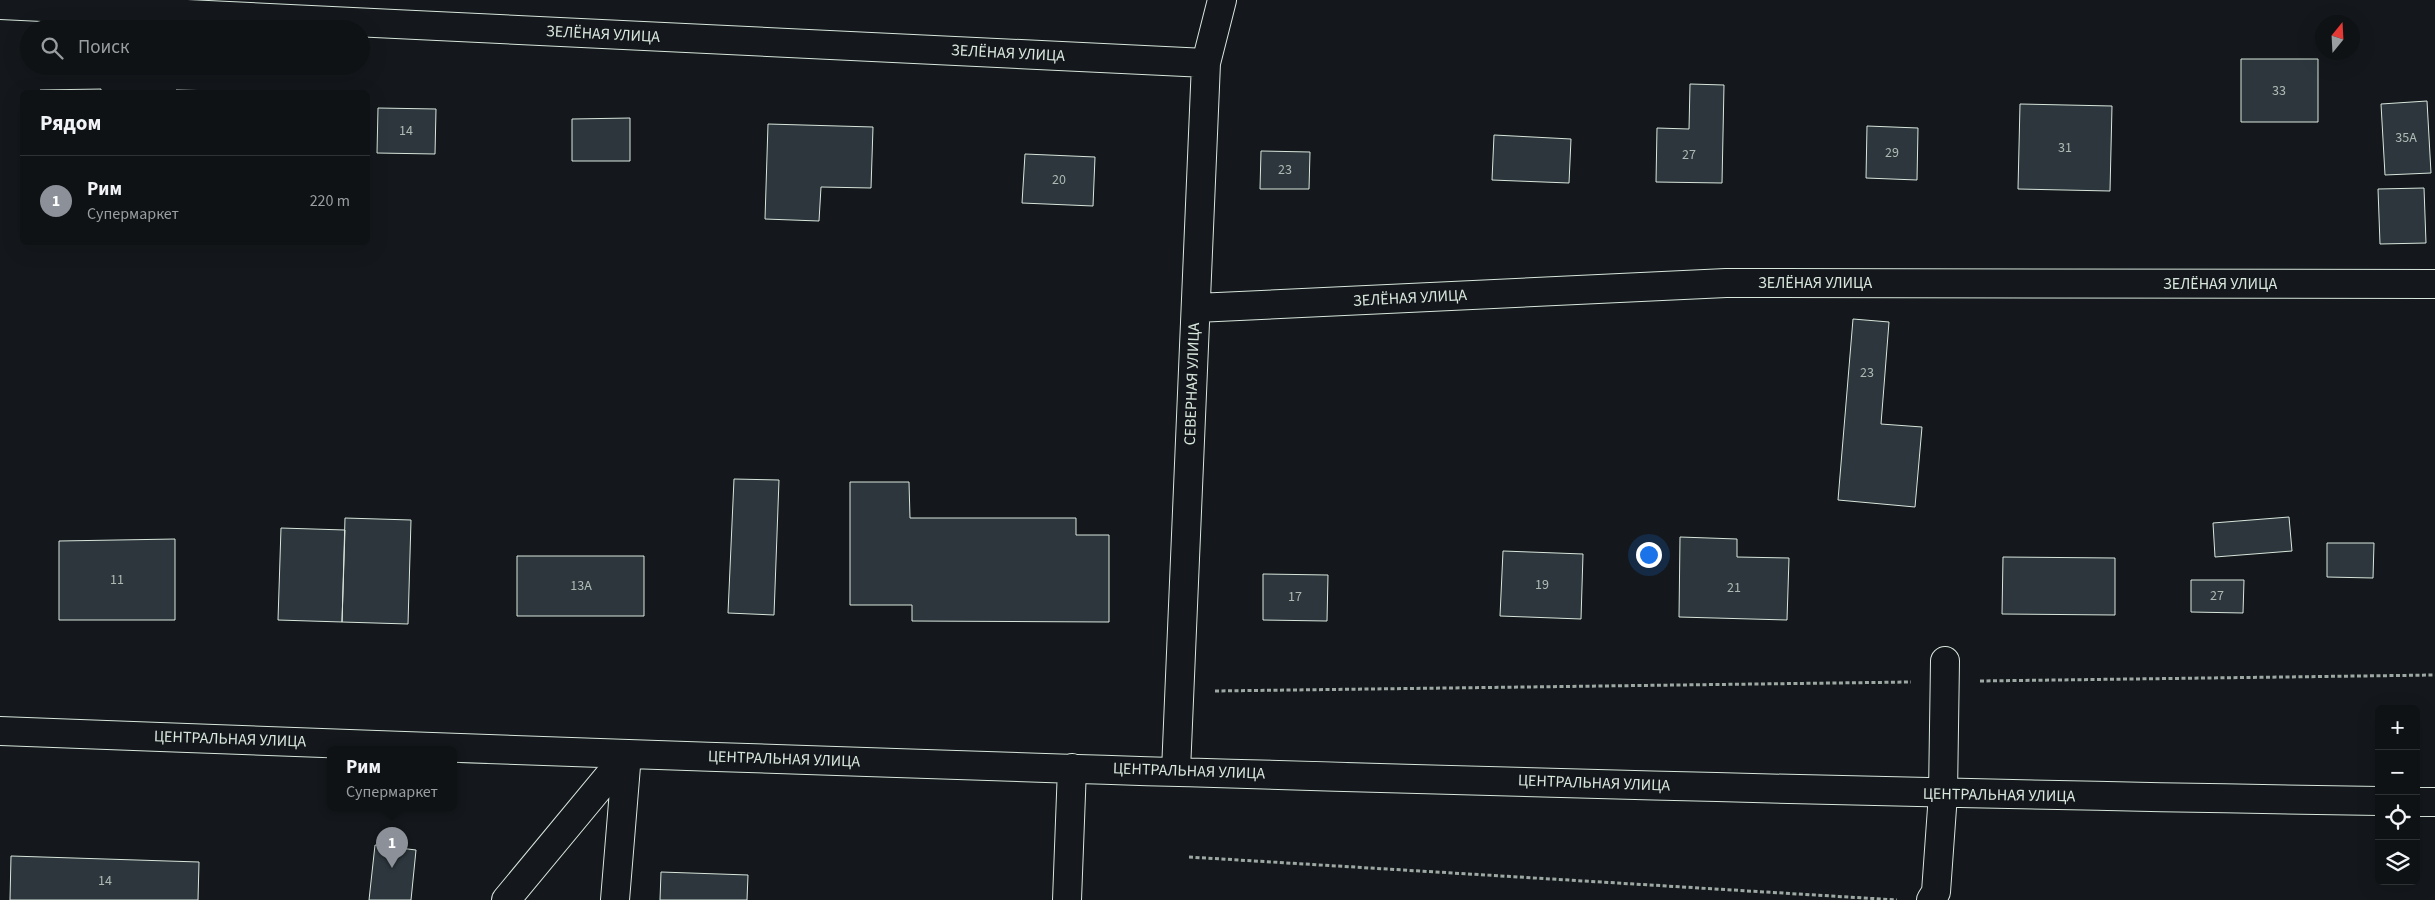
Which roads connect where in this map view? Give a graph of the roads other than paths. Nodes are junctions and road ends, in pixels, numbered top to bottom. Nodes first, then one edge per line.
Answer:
1 (1222, 0) edge
2 (0, 5) edge
3 (312, 20) edge
4 (370, 23) edge
5 (1206, 63) junction
6 (2435, 284) edge
7 (1196, 308) junction
8 (1945, 671) road end
9 (0, 731) edge
10 (409, 746) edge
11 (457, 748) edge
12 (627, 754) junction
13 (1072, 768) junction
14 (1176, 771) junction
15 (1943, 794) junction
16 (2375, 801) edge
17 (2420, 802) edge
18 (2435, 802) edge
19 (506, 900) edge
20 (615, 900) edge
21 (1067, 900) edge
22 (1931, 900) edge

1 - 5 street, СЕВЕРНАЯ УЛИЦА
2 - 3 street, ЗЕЛЁНАЯ УЛИЦА
4 - 5 street, ЗЕЛЁНАЯ УЛИЦА
5 - 7 street, СЕВЕРНАЯ УЛИЦА
6 - 7 street, ЗЕЛЁНАЯ УЛИЦА
7 - 14 street, СЕВЕРНАЯ УЛИЦА
8 - 15 street
9 - 10 street, ЦЕНТРАЛЬНАЯ УЛИЦА
11 - 12 street, ЦЕНТРАЛЬНАЯ УЛИЦА
12 - 13 street, ЦЕНТРАЛЬНАЯ УЛИЦА
12 - 19 street
12 - 20 street
13 - 14 street, ЦЕНТРАЛЬНАЯ УЛИЦА
13 - 21 street
14 - 15 street, ЦЕНТРАЛЬНАЯ УЛИЦА
15 - 16 street, ЦЕНТРАЛЬНАЯ УЛИЦА
15 - 22 street
17 - 18 street

